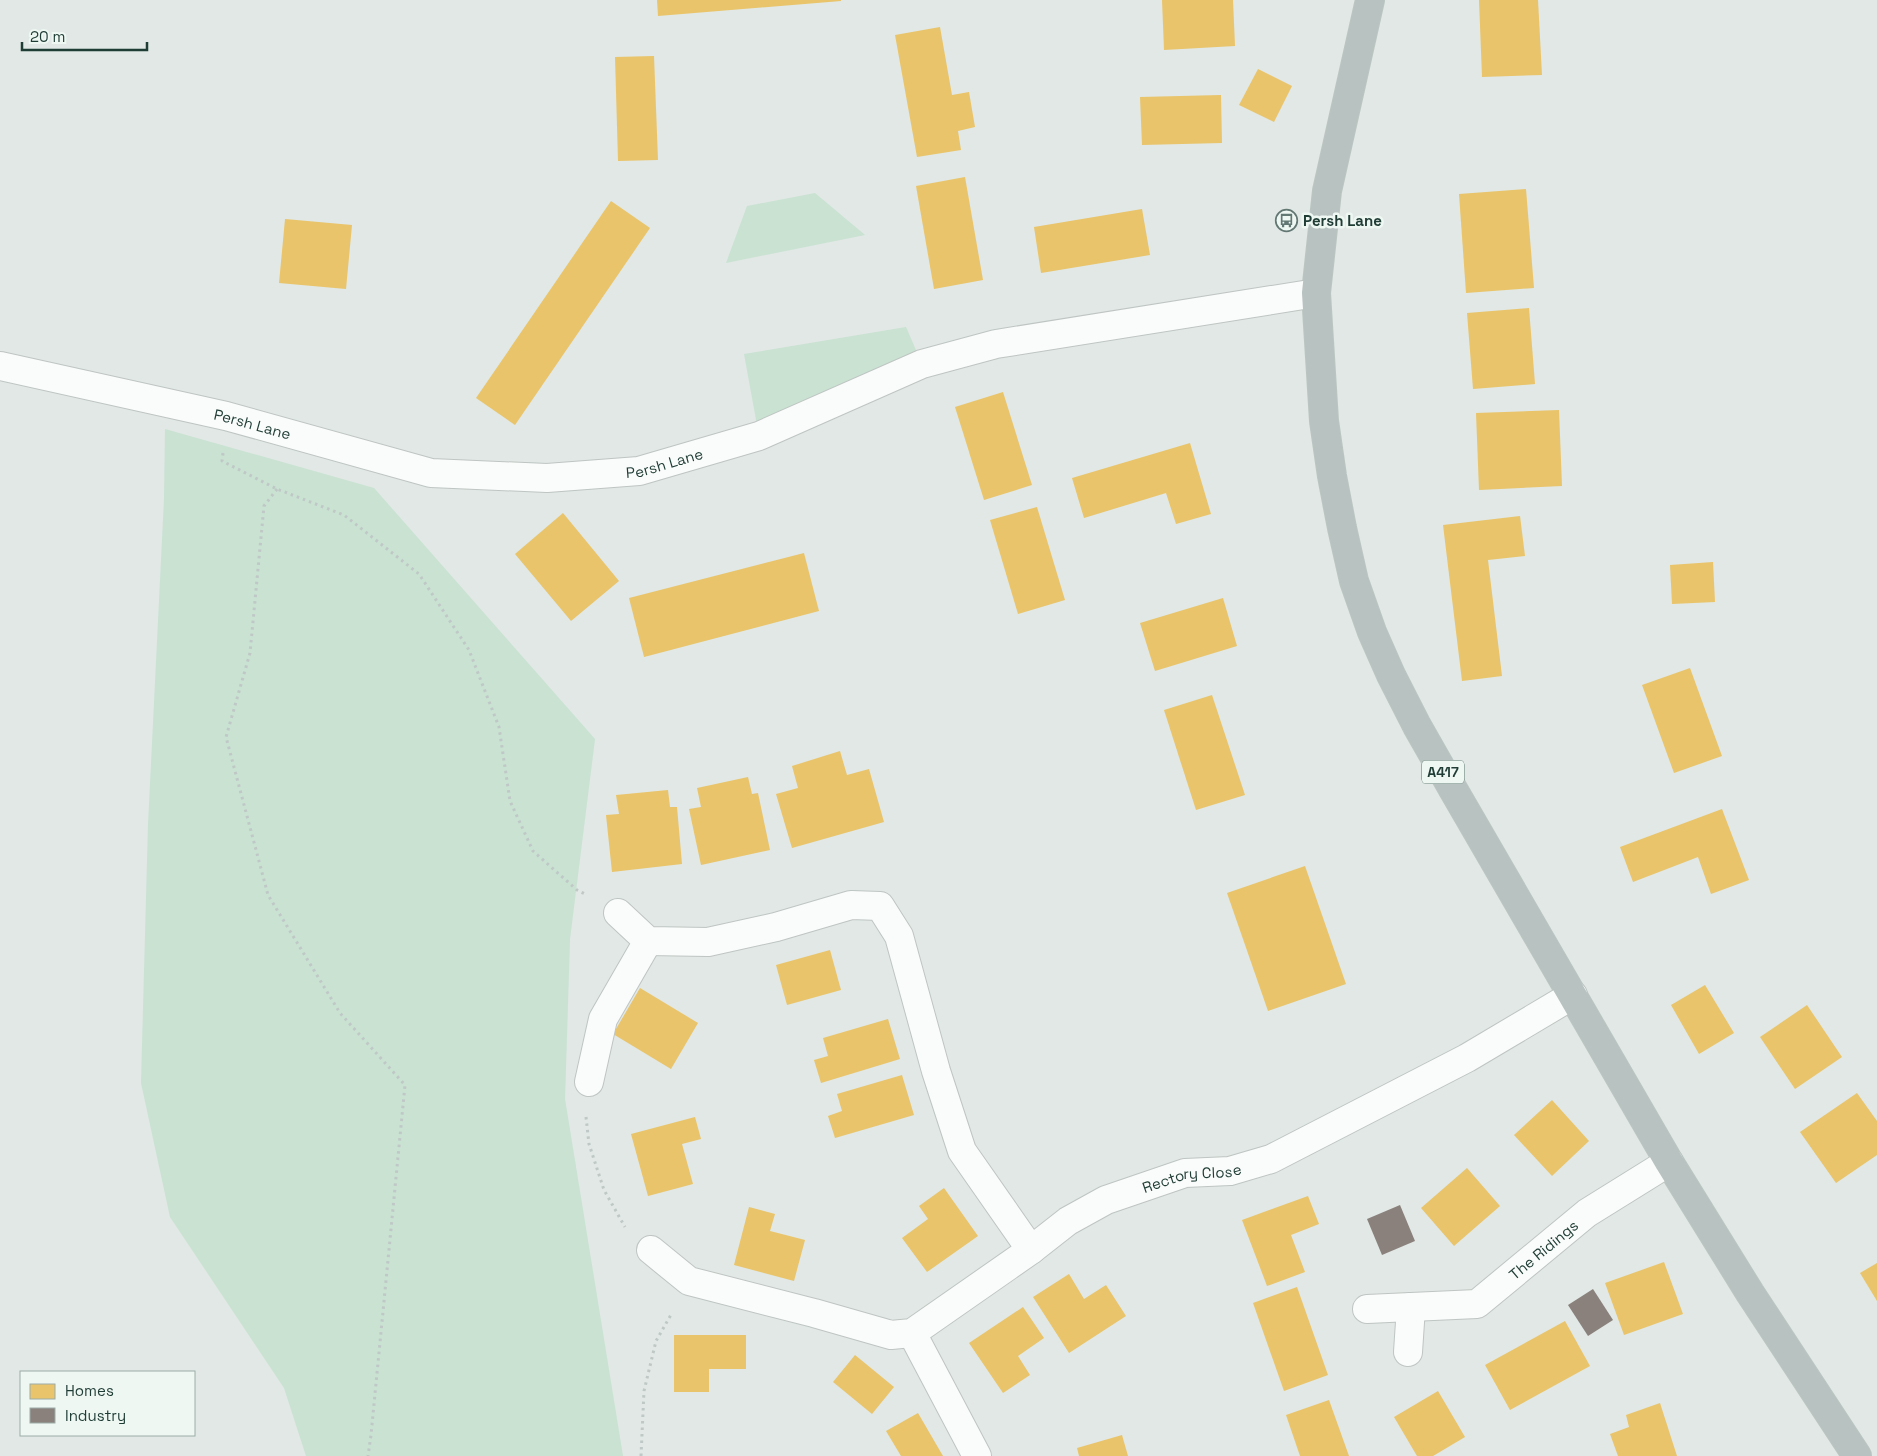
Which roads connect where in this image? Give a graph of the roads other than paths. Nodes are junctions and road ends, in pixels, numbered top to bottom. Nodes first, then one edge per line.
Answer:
1 (1370, 0) edge
2 (1316, 293) junction
3 (0, 366) edge
4 (618, 912) road end
5 (648, 941) junction
6 (1573, 995) junction
7 (588, 1082) road end
8 (1670, 1162) junction
9 (651, 1250) road end
10 (1031, 1250) junction
11 (1411, 1307) junction
12 (1367, 1309) dead end
13 (912, 1333) junction
14 (1408, 1352) dead end
15 (978, 1456) edge
16 (1857, 1456) edge

1 - 2 highway, A417
2 - 3 street, Persh Lane
2 - 6 highway, A417
4 - 5 street
5 - 7 street
5 - 10 street
6 - 8 highway, A417
6 - 10 street, Rectory Close
8 - 11 street, The Ridings
8 - 16 highway, A417
9 - 13 street
10 - 13 street, Rectory Close
11 - 12 street, The Ridings
11 - 14 street
13 - 15 street

